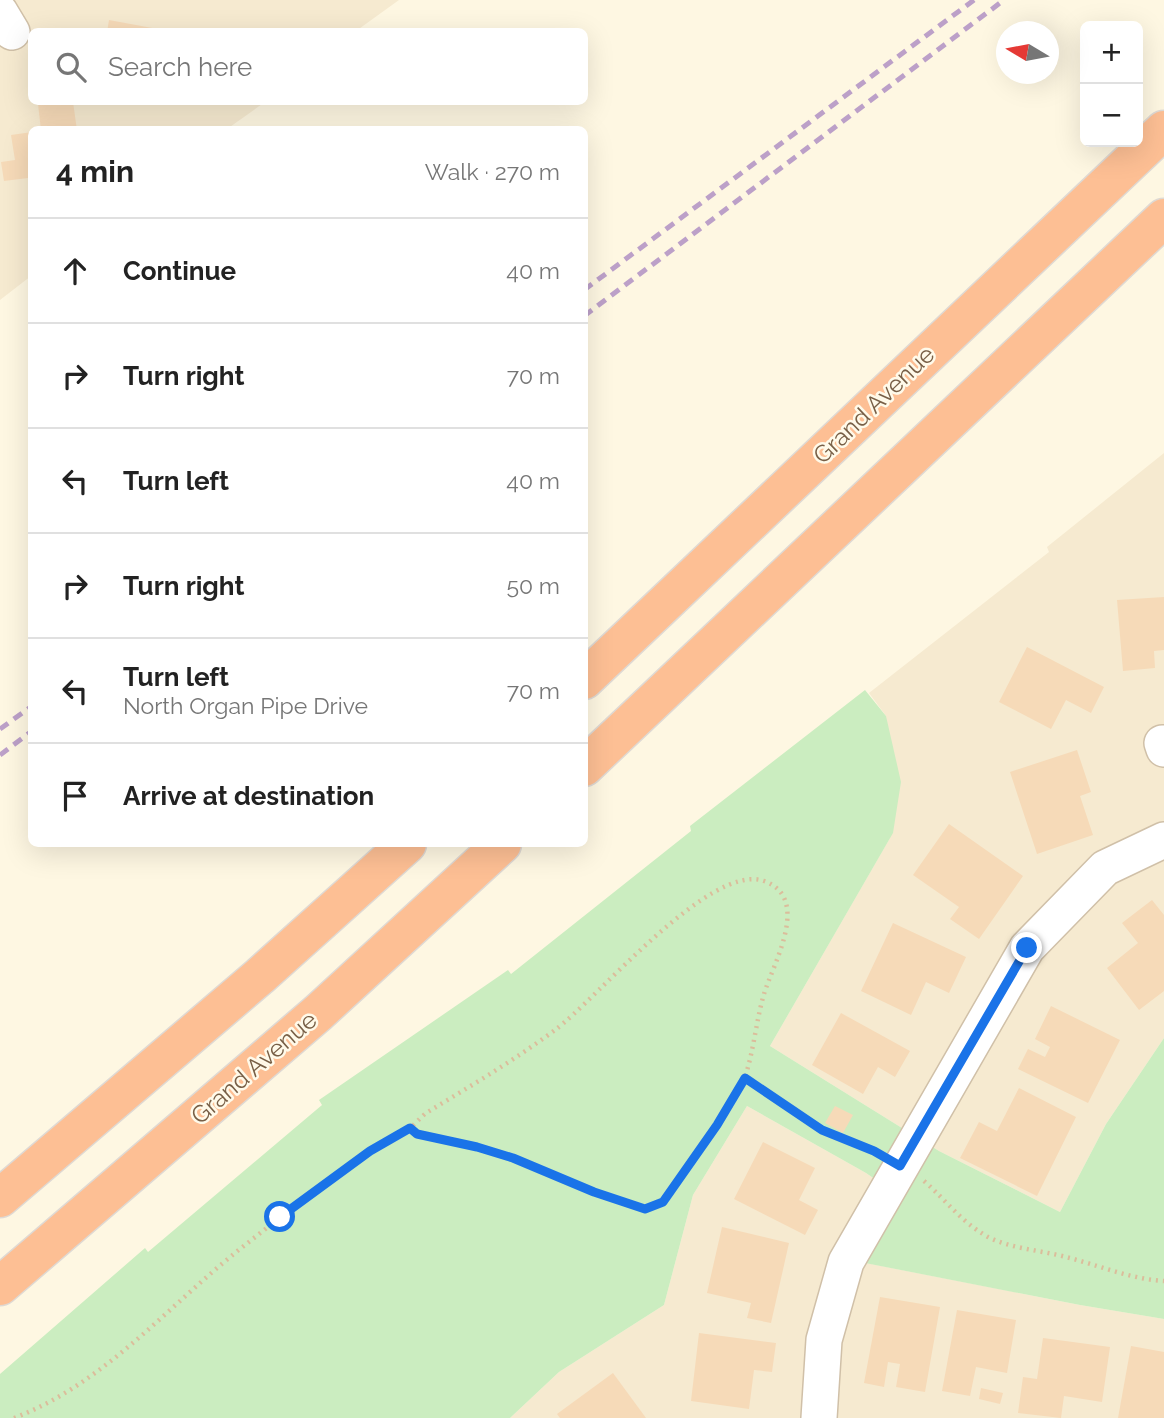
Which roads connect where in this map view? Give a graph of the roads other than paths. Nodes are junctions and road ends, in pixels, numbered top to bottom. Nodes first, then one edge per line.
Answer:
1 (1164, 130) edge
2 (1164, 218) edge
3 (588, 676) edge
4 (588, 762) edge
5 (1164, 840) edge
6 (404, 847) edge
7 (499, 847) edge
8 (0, 1198) edge
9 (0, 1286) edge
10 (819, 1418) edge

1 - 3 highway, Grand Avenue
2 - 4 highway
5 - 10 street
6 - 8 highway
7 - 9 highway, Grand Avenue

